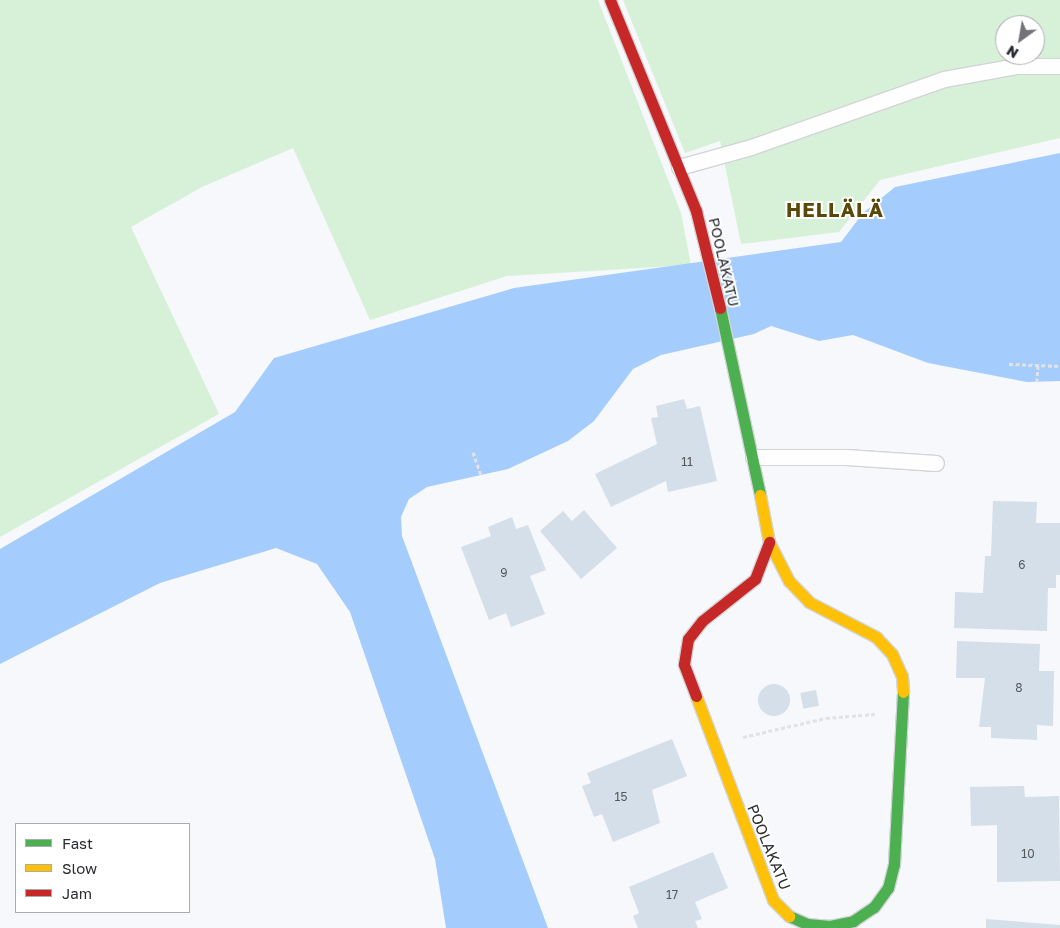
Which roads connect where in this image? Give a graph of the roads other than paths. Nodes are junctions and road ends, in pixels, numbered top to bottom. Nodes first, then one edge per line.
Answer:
1 (610, 0) edge
2 (1060, 66) edge
3 (679, 167) junction
4 (753, 457) junction
5 (936, 463) dead end
6 (769, 542) junction

1 - 3 street, POOLAKATU
2 - 3 lane
3 - 4 street, POOLAKATU
4 - 5 lane
4 - 6 street, POOLAKATU
6 - 6 street, POOLAKATU

